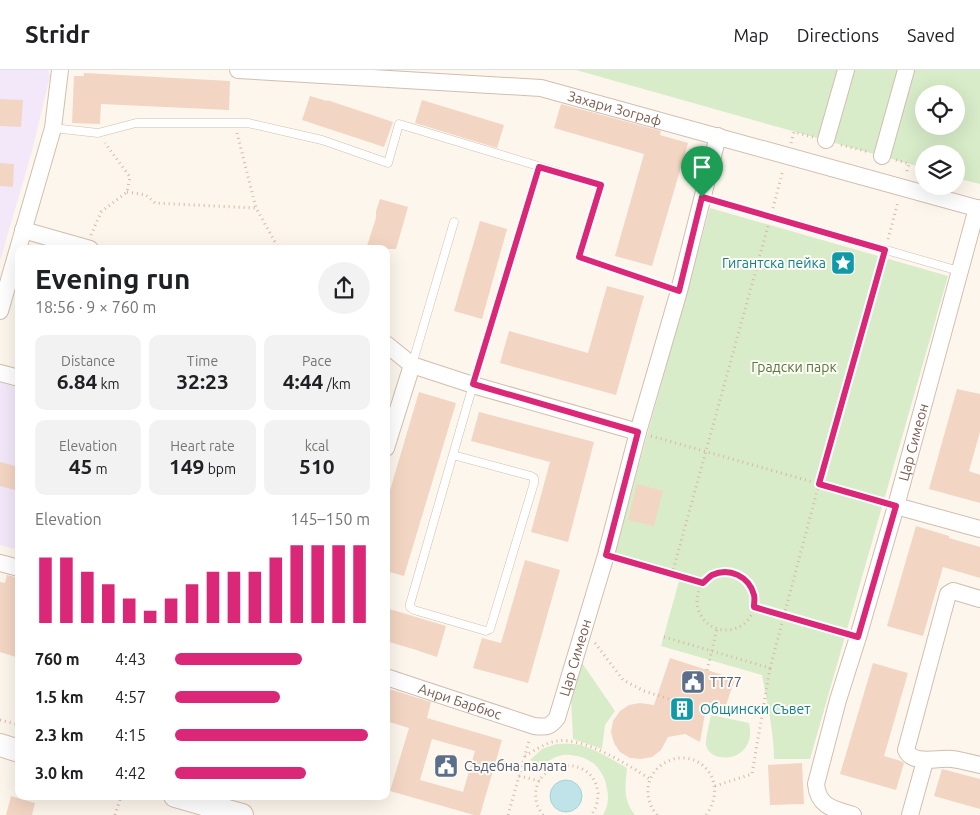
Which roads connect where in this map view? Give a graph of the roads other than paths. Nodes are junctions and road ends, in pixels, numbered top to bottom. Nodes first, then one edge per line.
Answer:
1 (60, 70) edge
2 (238, 70) edge
3 (846, 70) edge
4 (906, 70) edge
5 (53, 128) junction
6 (718, 136) junction
7 (826, 140) dead end
8 (882, 156) dead end
9 (539, 167) junction
10 (702, 197) junction
11 (978, 209) edge
12 (454, 222) dead end
13 (23, 230) junction
14 (19, 245) edge
15 (77, 245) edge
16 (15, 259) edge
17 (959, 271) junction
18 (679, 291) junction
19 (0, 312) edge
20 (390, 347) edge
21 (412, 365) junction
22 (0, 373) edge
23 (15, 377) edge
24 (473, 384) junction
25 (638, 432) junction
26 (390, 435) edge
27 (453, 455) junction
28 (896, 506) junction
29 (980, 529) edge
30 (0, 562) edge
31 (15, 567) edge
32 (980, 599) edge
33 (390, 678) edge
34 (534, 726) joint
35 (0, 745) edge
36 (15, 750) edge
37 (925, 760) junction
38 (980, 765) edge
39 (203, 800) edge
40 (845, 813) edge
41 (242, 815) edge
42 (910, 815) edge

1 - 5 street
2 - 6 street, Захари Зограф
3 - 7 street
4 - 8 street
5 - 9 lane
5 - 13 street
6 - 10 street, Цар Симеон
6 - 11 street, Захари Зограф
9 - 18 lane
9 - 24 lane
10 - 17 lane
10 - 18 street, Цар Симеон
11 - 17 street, Цар Симеон
12 - 21 lane
13 - 14 street
13 - 15 street
16 - 19 street
17 - 28 street, Цар Симеон
18 - 25 street, Цар Симеон
20 - 21 street
21 - 24 street
21 - 26 street
22 - 23 street
24 - 25 street
24 - 27 lane
25 - 34 street, Цар Симеон
27 - 27 lane
28 - 29 street
28 - 40 street, Цар Симеон
30 - 31 street
32 - 37 street
33 - 34 street, Анри Барбюс
35 - 36 street
37 - 38 street
37 - 42 street
39 - 41 street

